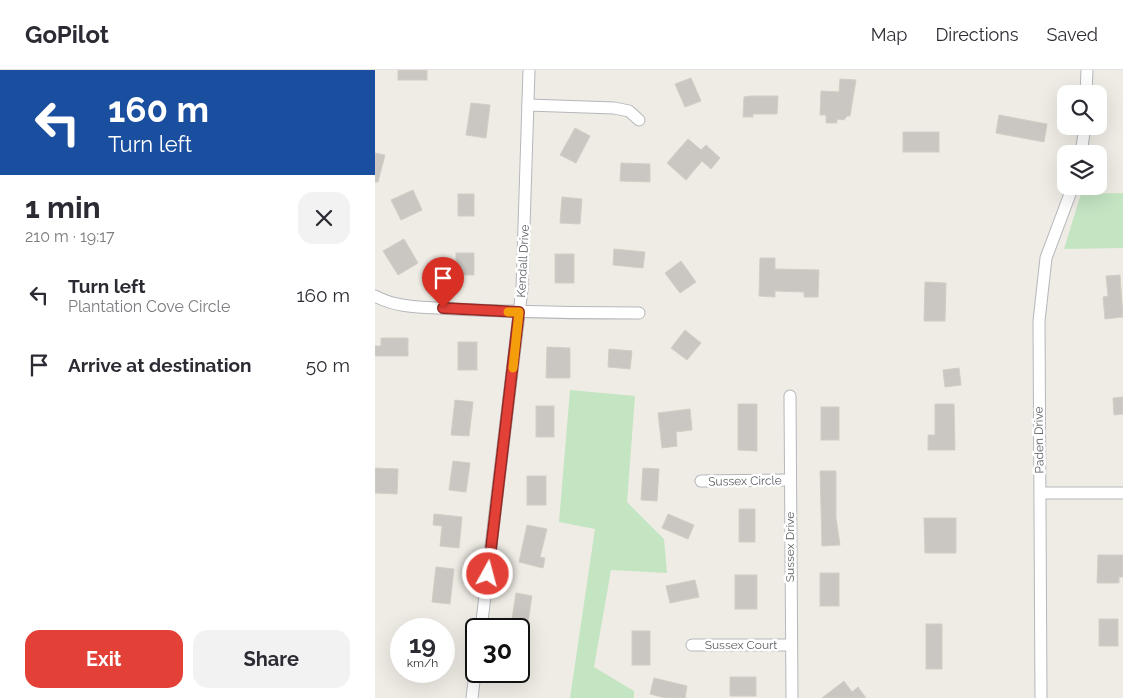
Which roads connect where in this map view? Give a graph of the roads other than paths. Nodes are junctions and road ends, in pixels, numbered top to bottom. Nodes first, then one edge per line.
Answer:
1 (529, 70) edge
2 (1087, 70) edge
3 (1086, 85) edge
4 (528, 104) junction
5 (639, 120) dead end
6 (1070, 195) edge
7 (375, 296) edge
8 (519, 312) junction
9 (639, 313) dead end
10 (790, 396) dead end
11 (790, 480) junction
12 (701, 481) dead end
13 (1041, 493) junction
14 (1123, 493) edge
15 (482, 618) edge
16 (691, 644) dead end
17 (791, 645) junction
18 (474, 683) edge
19 (472, 698) edge
20 (792, 698) edge
21 (1041, 698) edge

1 - 4 street, Kendall Drive
2 - 3 street
4 - 5 street
4 - 8 street, Kendall Drive
6 - 13 street, Paden Drive
7 - 8 street
8 - 9 street
8 - 15 street, Kendall Drive
10 - 11 street, Sussex Drive
11 - 12 street, Sussex Circle
11 - 17 street, Sussex Drive
13 - 14 street
13 - 21 street, Paden Drive
16 - 17 street, Sussex Court
17 - 20 street, Sussex Drive
18 - 19 street

